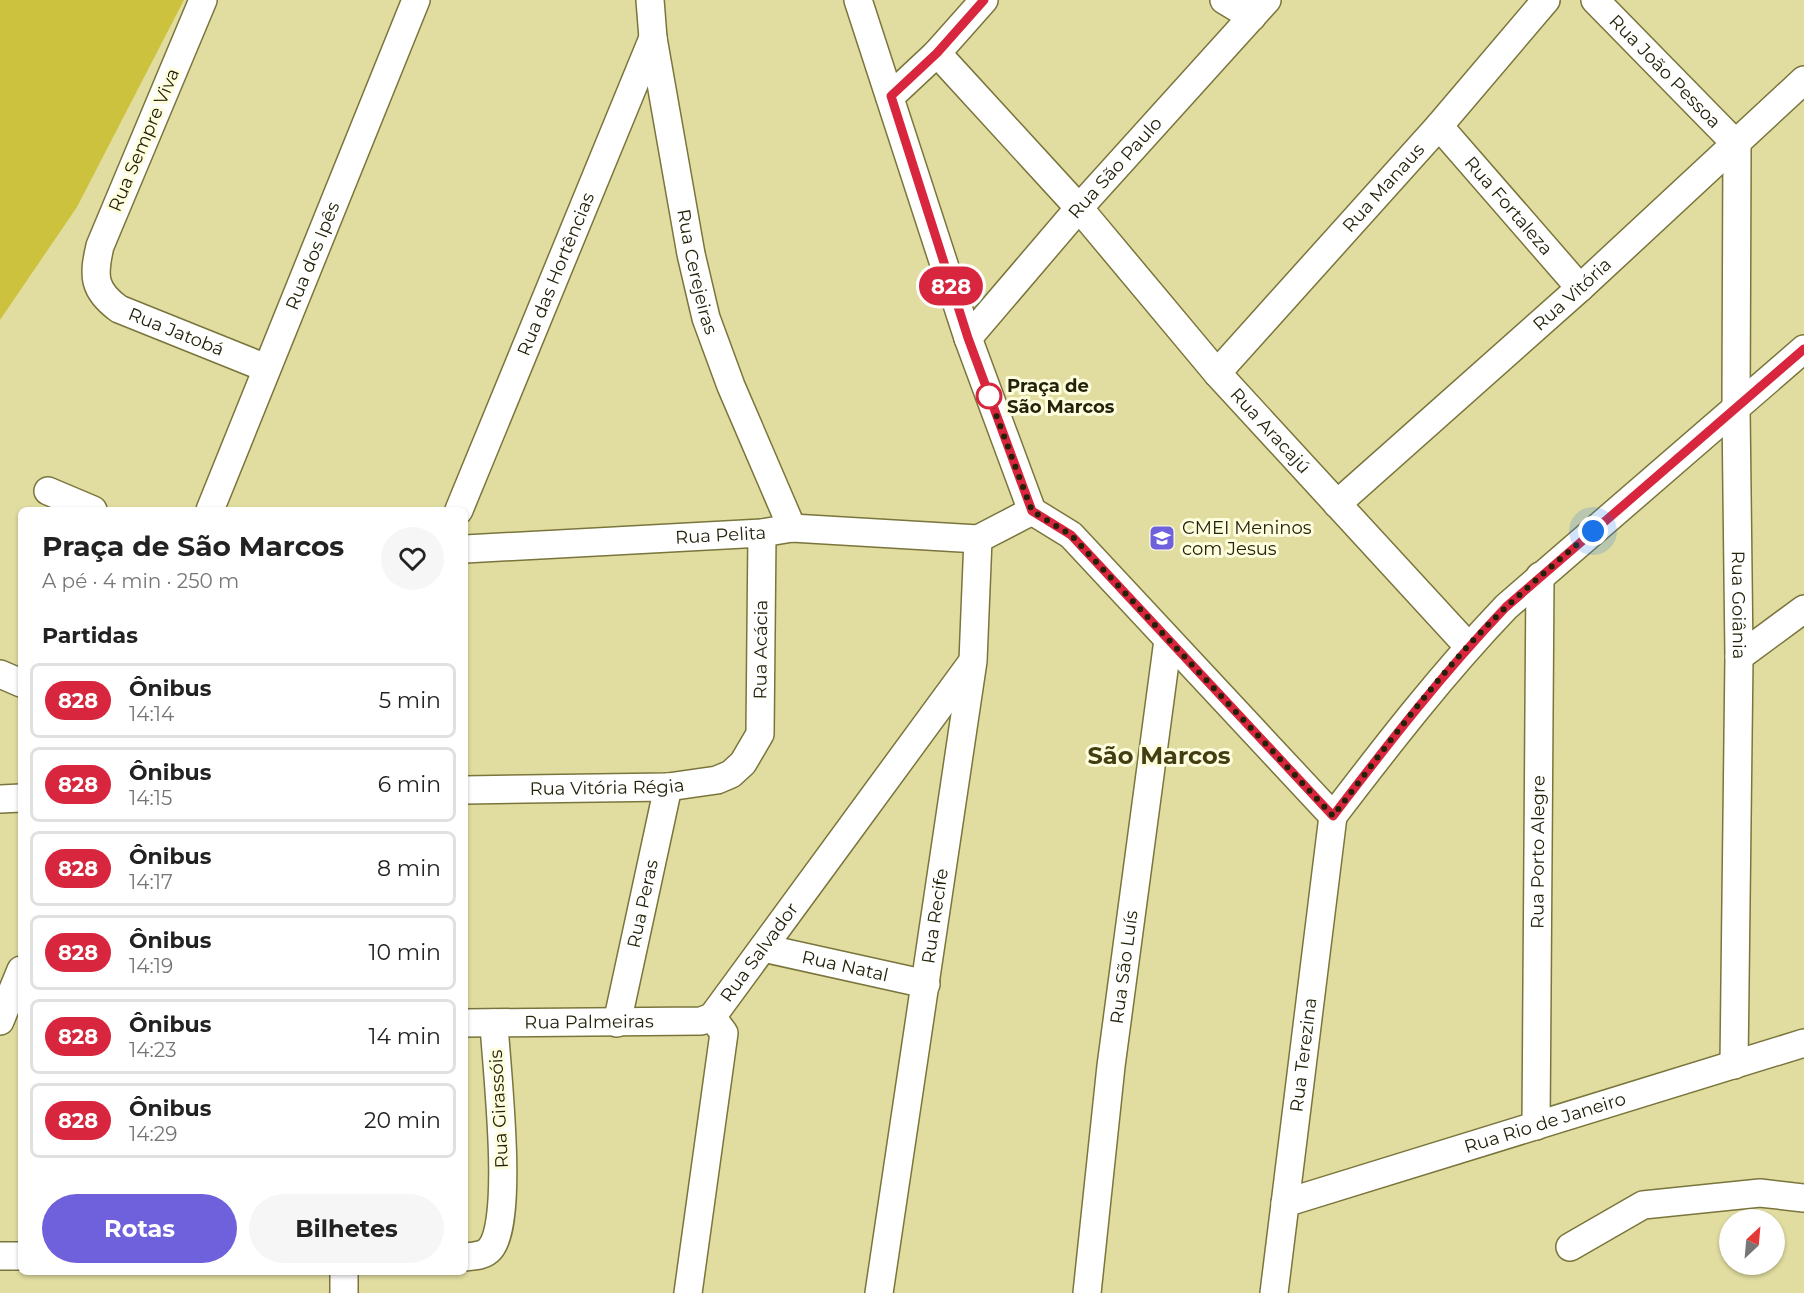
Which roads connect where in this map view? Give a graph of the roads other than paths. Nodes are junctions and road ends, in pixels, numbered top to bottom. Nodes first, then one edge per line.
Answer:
1 (203, 0) edge
2 (416, 0) edge
3 (650, 0) edge
4 (858, 0) edge
5 (984, 0) edge
6 (1224, 0) edge
7 (1546, 0) edge
8 (1594, 0) edge
9 (1260, 8) edge
10 (653, 38) junction
11 (937, 53) junction
12 (1804, 80) edge
13 (891, 96) junction
14 (1439, 126) junction
15 (1737, 145) junction
16 (1079, 208) junction
17 (96, 283) joint
18 (1580, 288) junction
19 (968, 338) junction
20 (1804, 349) edge
21 (266, 368) junction
22 (1217, 373) junction
23 (1736, 409) junction
24 (48, 491) dead end
25 (1337, 504) junction
26 (86, 507) edge
27 (211, 507) edge
28 (460, 507) edge
29 (1032, 511) junction
30 (792, 528) junction
31 (762, 532) junction
32 (978, 539) junction
33 (468, 549) edge
34 (1540, 576) junction
35 (1804, 609) edge
36 (1168, 640) junction
37 (1468, 646) junction
38 (1739, 657) junction
39 (973, 661) junction
40 (0, 674) edge
41 (18, 682) edge
42 (743, 763) joint
43 (668, 787) junction
44 (468, 790) edge
45 (18, 798) edge
46 (0, 799) edge
47 (1333, 816) junction
48 (763, 948) junction
49 (18, 977) edge
50 (926, 984) junction
51 (712, 1017) junction
52 (0, 1021) edge
53 (18, 1021) edge
54 (468, 1023) edge
55 (494, 1023) junction
56 (617, 1023) junction
57 (1804, 1043) edge
58 (1734, 1065) junction
59 (1536, 1126) junction
60 (1804, 1198) edge
61 (1285, 1203) junction
62 (1570, 1246) dead end
63 (0, 1256) edge
64 (18, 1256) edge
65 (468, 1257) edge
66 (344, 1275) edge
67 (344, 1293) edge
68 (688, 1293) edge
69 (879, 1293) edge
70 (1087, 1293) edge
71 (1274, 1293) edge

1 - 17 street, Rua Sempre Viva
2 - 21 street, Rua dos Ipês
3 - 10 street, Rua Cerejeiras
4 - 13 street
5 - 11 street
6 - 9 street
7 - 14 street, Rua Manaus
8 - 15 street, Rua João Pessoa
9 - 16 street, Rua São Paulo
10 - 28 street, Rua das Hortências
10 - 30 street, Rua Cerejeiras
11 - 13 street
11 - 16 street, Rua Aracajú
12 - 15 street, Rua Vitória
13 - 19 street
14 - 18 street, Rua Fortaleza
14 - 22 street, Rua Manaus
15 - 18 street, Rua Vitória
15 - 23 street, Rua Goiânia
16 - 19 street, Rua São Paulo
16 - 22 street, Rua Aracajú
17 - 21 street, Rua Jatobá
18 - 25 street, Rua Vitória
19 - 29 street
20 - 23 street
21 - 27 street, Rua dos Ipês
22 - 25 street, Rua Aracajú
23 - 34 street
23 - 38 street, Rua Goiânia
24 - 26 street
25 - 37 street, Rua Aracajú
29 - 32 street
29 - 36 street
30 - 31 street, Rua Pelita
30 - 32 street, Rua Pelita
31 - 33 street, Rua Pelita
31 - 42 street, Rua Acácia
32 - 39 street, Rua Recife
34 - 37 street
34 - 59 street, Rua Porto Alegre
35 - 38 street
36 - 47 street
36 - 70 street, Rua São Luís
37 - 47 street
38 - 58 street, Rua Goiânia
39 - 48 street, Rua Salvador
39 - 50 street, Rua Recife
40 - 41 street
42 - 43 street, Rua Vitória Régia
43 - 44 street, Rua Vitória Régia
43 - 56 street, Rua Peras
45 - 46 street
47 - 61 street, Rua Terezina
48 - 50 street, Rua Natal
48 - 51 street, Rua Salvador
49 - 52 street
50 - 69 street, Rua Recife
51 - 56 street, Rua Palmeiras
51 - 68 street, Rua Salvador
52 - 53 street
54 - 55 street, Rua Palmeiras
55 - 56 street, Rua Palmeiras
55 - 65 street, Rua Girassóis
57 - 58 street, Rua Rio de Janeiro
58 - 59 street, Rua Rio de Janeiro
59 - 61 street, Rua Rio de Janeiro
60 - 62 street
61 - 71 street, Rua Terezina
63 - 64 street
66 - 67 street

